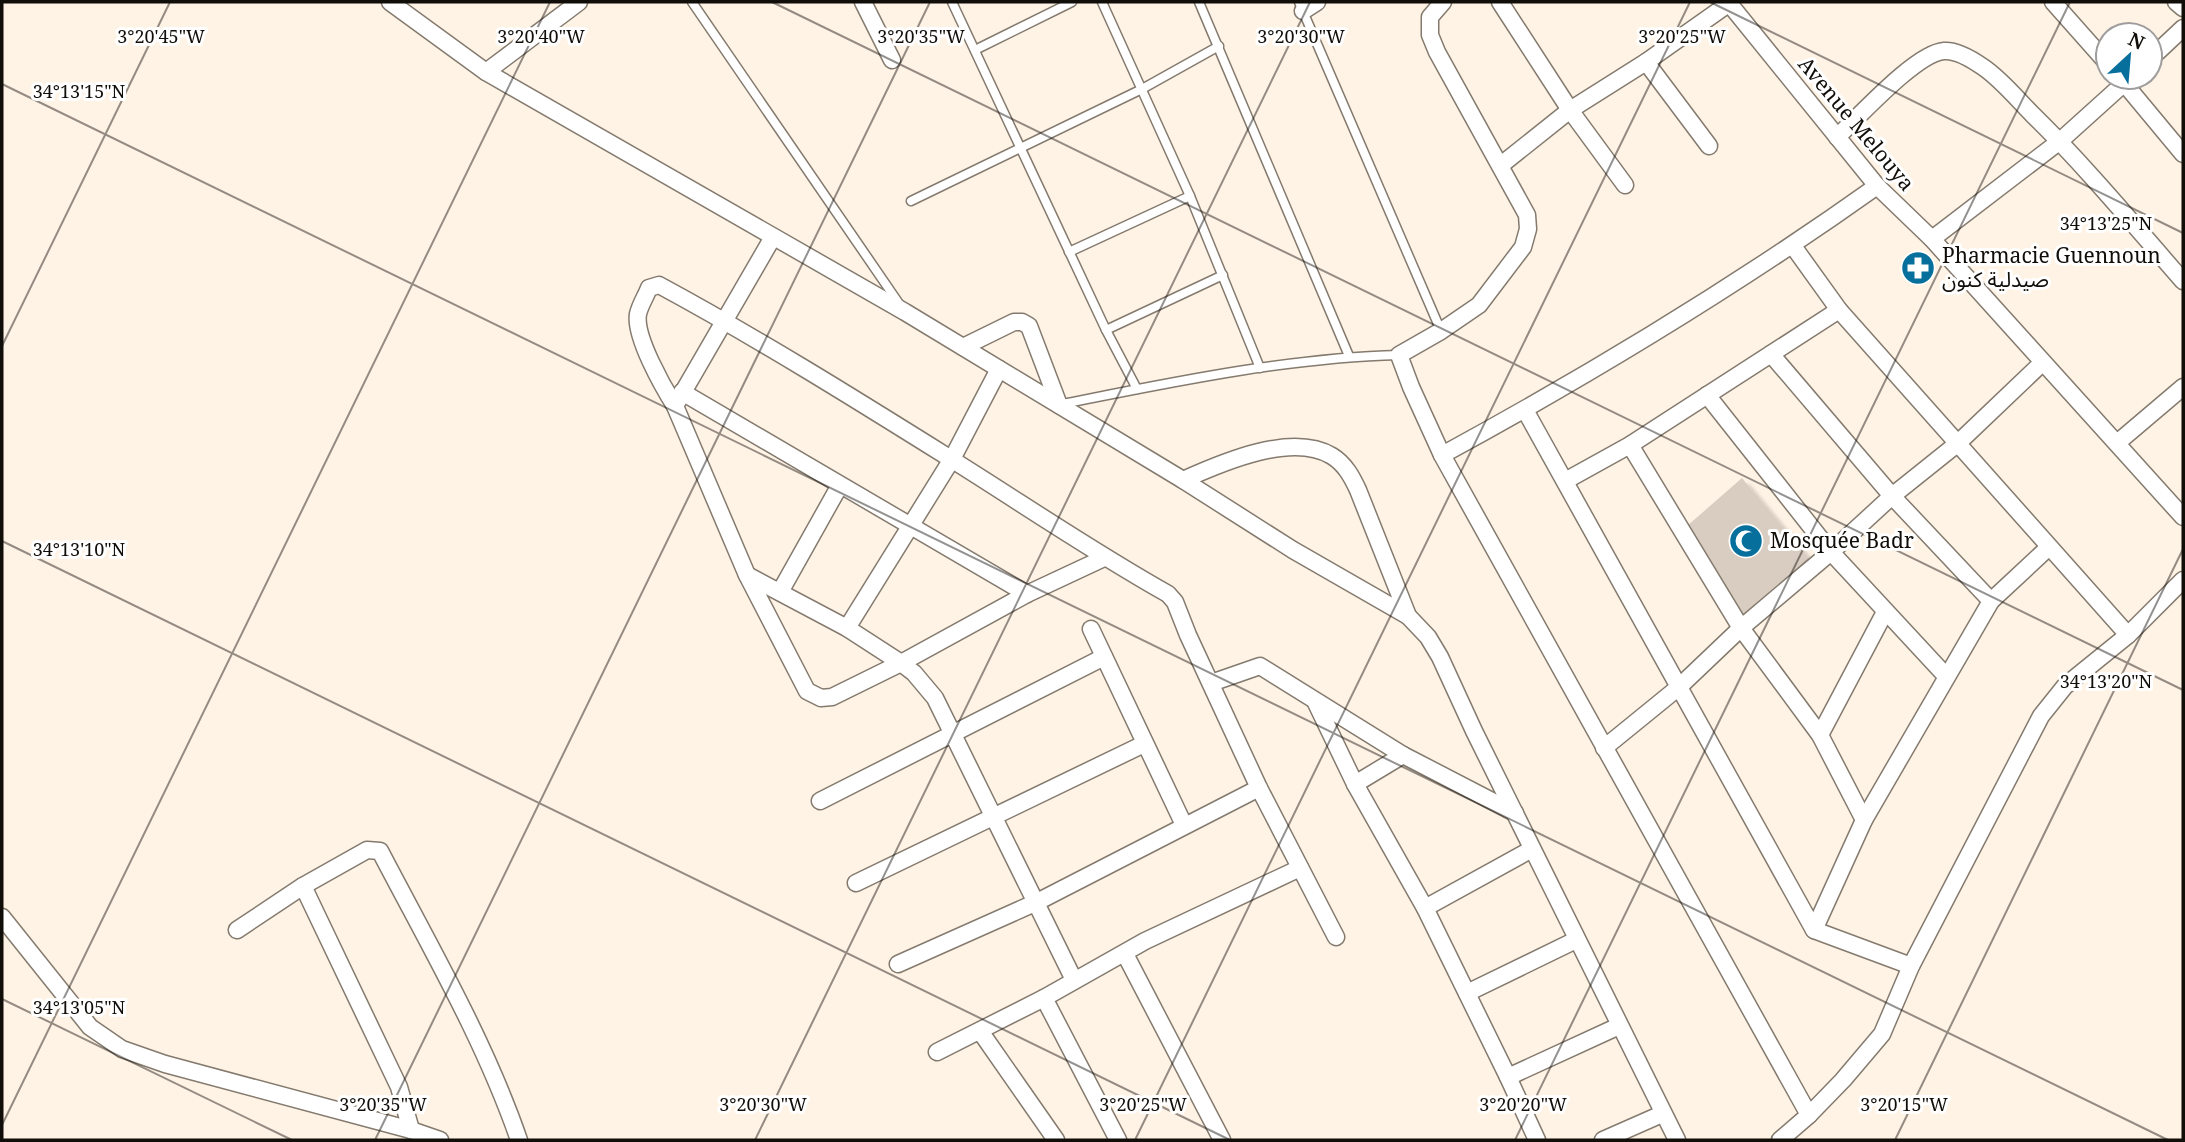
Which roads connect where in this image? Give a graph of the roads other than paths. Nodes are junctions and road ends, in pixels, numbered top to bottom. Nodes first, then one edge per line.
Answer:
1 (390, 2) edge
2 (579, 2) edge
3 (692, 2) edge
4 (863, 2) edge
5 (952, 2) edge
6 (1072, 2) edge
7 (1101, 2) edge
8 (1199, 2) edge
9 (1443, 2) edge
10 (1500, 2) edge
11 (1729, 2) edge
12 (2053, 2) edge
13 (2176, 2) edge
14 (1307, 5) edge
15 (2183, 8) edge
16 (2183, 28) edge
17 (1219, 46) junction
18 (2164, 46) edge
19 (2094, 48) edge
20 (975, 50) junction
21 (892, 60) dead end
22 (1646, 62) junction
23 (486, 72) junction
24 (1142, 89) junction
25 (2112, 91) edge
26 (2134, 91) edge
27 (1570, 110) junction
28 (1837, 137) junction
29 (2060, 141) junction
30 (1709, 146) dead end
31 (1021, 147) junction
32 (2183, 153) edge
33 (1501, 165) junction
34 (1625, 185) dead end
35 (1877, 186) junction
36 (1190, 197) junction
37 (911, 201) dead end
38 (773, 237) junction
39 (1931, 239) junction
40 (1793, 246) junction
41 (1069, 252) junction
42 (1223, 275) junction
43 (2183, 281) edge
44 (1839, 310) junction
45 (905, 312) junction
46 (724, 320) junction
47 (1106, 330) junction
48 (1441, 331) junction
49 (963, 347) junction
50 (1771, 354) junction
51 (1399, 355) junction
52 (1349, 356) junction
53 (2042, 363) junction
54 (1260, 368) junction
55 (999, 369) junction
56 (2183, 387) edge
57 (1136, 389) junction
58 (1707, 395) junction
59 (678, 399) junction
60 (1059, 405) junction
61 (1525, 410) junction
62 (1957, 443) junction
63 (2118, 443) junction
64 (1630, 445) junction
65 (1442, 455) junction
66 (952, 459) junction
67 (1184, 480) junction
68 (1565, 481) junction
69 (840, 485) junction
70 (1892, 496) junction
71 (2183, 517) edge
72 (909, 526) junction
73 (2049, 547) junction
74 (1831, 552) junction
75 (1104, 558) junction
76 (747, 575) junction
77 (2183, 580) edge
78 (779, 592) junction
79 (1027, 594) junction
80 (1991, 601) junction
81 (1885, 612) junction
82 (1408, 616) junction
83 (847, 628) junction
84 (1741, 628) junction
85 (1091, 629) dead end
86 (2128, 635) junction
87 (1104, 657) junction
88 (901, 663) junction
89 (1946, 676) junction
90 (1211, 683) junction
91 (1679, 687) junction
92 (1316, 703) junction
93 (953, 733) junction
94 (1820, 735) junction
95 (1144, 744) junction
96 (1604, 748) junction
97 (1403, 755) junction
98 (1354, 784) junction
99 (1258, 788) junction
100 (820, 801) dead end
101 (1515, 813) junction
102 (993, 815) junction
103 (1864, 820) junction
104 (1184, 825) junction
105 (1532, 849) junction
106 (1300, 868) junction
107 (856, 883) dead end
108 (303, 886) junction
109 (1037, 902) junction
110 (1425, 908) junction
111 (2, 917) edge
112 (237, 930) dead end
113 (1814, 930) junction
114 (1336, 937) dead end
115 (1576, 940) junction
116 (1125, 954) junction
117 (898, 964) dead end
118 (1911, 966) junction
119 (1074, 980) junction
120 (1467, 993) junction
121 (1044, 998) junction
122 (1619, 1026) junction
123 (980, 1031) junction
124 (937, 1052) dead end
125 (1508, 1077) junction
126 (1662, 1114) junction
127 (1809, 1115) junction
128 (411, 1130) junction
129 (440, 1140) edge
130 (519, 1140) edge
131 (1056, 1140) edge
132 (1118, 1140) edge
133 (1222, 1140) edge
134 (1537, 1140) edge
135 (1603, 1140) edge
136 (1677, 1140) edge
137 (1780, 1140) edge

1 - 23 street
2 - 23 street
3 - 45 lane
4 - 21 street
5 - 20 lane
6 - 20 lane
7 - 24 lane
8 - 17 lane
9 - 33 street
10 - 27 street
11 - 22 street
11 - 28 street, Avenue Melouya
12 - 19 street
13 - 15 street
14 - 48 lane
16 - 18 street
17 - 24 lane
17 - 52 lane
20 - 31 lane
22 - 27 street
22 - 30 street
23 - 38 street
24 - 31 lane
24 - 36 lane
25 - 29 street
26 - 32 street
27 - 33 street
27 - 34 street
28 - 29 street
28 - 35 street, Avenue Melouya
29 - 39 street
29 - 43 street
31 - 37 lane
31 - 41 lane
33 - 48 street
35 - 39 street, Avenue Melouya
35 - 40 street
36 - 41 lane
36 - 42 lane
38 - 45 street
38 - 46 street
39 - 53 street, Avenue Melouya
40 - 44 street
40 - 61 street
41 - 47 lane
42 - 47 lane
42 - 54 lane
44 - 50 street
44 - 62 street
45 - 49 street
46 - 59 street
46 - 59 street
46 - 66 street
47 - 57 lane
48 - 51 street
49 - 55 street
49 - 60 street
50 - 58 street
50 - 70 street
51 - 52 lane
51 - 65 street
52 - 54 lane
53 - 62 street
53 - 63 street, Avenue Melouya
54 - 57 lane
55 - 60 street
55 - 66 street
56 - 63 street
57 - 60 lane
58 - 64 street
58 - 74 street
59 - 69 street
59 - 76 street
60 - 67 street
61 - 65 street
61 - 68 street
62 - 70 street
62 - 73 street
63 - 71 street, Avenue Melouya
64 - 68 street
64 - 84 street
65 - 96 street
66 - 72 street
66 - 75 street
67 - 82 street
67 - 82 street
68 - 91 street
69 - 72 street
69 - 78 street
70 - 74 street
70 - 80 street
72 - 79 street
72 - 83 street
73 - 80 street
73 - 86 street
74 - 81 street
74 - 84 street
75 - 79 street
75 - 90 street
76 - 78 street
76 - 88 street
77 - 86 street
78 - 83 street
79 - 88 street
80 - 89 street
81 - 89 street
81 - 94 street
82 - 101 street
83 - 88 street
84 - 91 street
84 - 94 street
85 - 87 street
86 - 118 street
87 - 93 street
87 - 95 street
88 - 93 street
89 - 103 street
90 - 92 street
90 - 99 street
91 - 96 street
91 - 113 street
92 - 97 street
92 - 98 street
93 - 100 street
93 - 102 street
94 - 103 street
95 - 102 street
95 - 104 street
96 - 127 street
97 - 98 street
97 - 101 street
98 - 110 street
99 - 104 street
99 - 106 street
101 - 105 street
102 - 107 street
102 - 109 street
103 - 113 street
104 - 109 street
105 - 110 street
105 - 115 street
106 - 114 street
106 - 116 street
108 - 112 street
108 - 128 street
108 - 130 street
109 - 117 street
109 - 119 street
110 - 120 street
111 - 128 street
113 - 118 street
115 - 120 street
115 - 122 street
116 - 119 street
116 - 133 street
118 - 127 street
119 - 121 street
120 - 125 street
121 - 123 street
121 - 132 street
122 - 125 street
122 - 126 street
123 - 124 street
123 - 131 street
125 - 134 street
126 - 135 street
126 - 136 street
127 - 137 street
128 - 129 street

